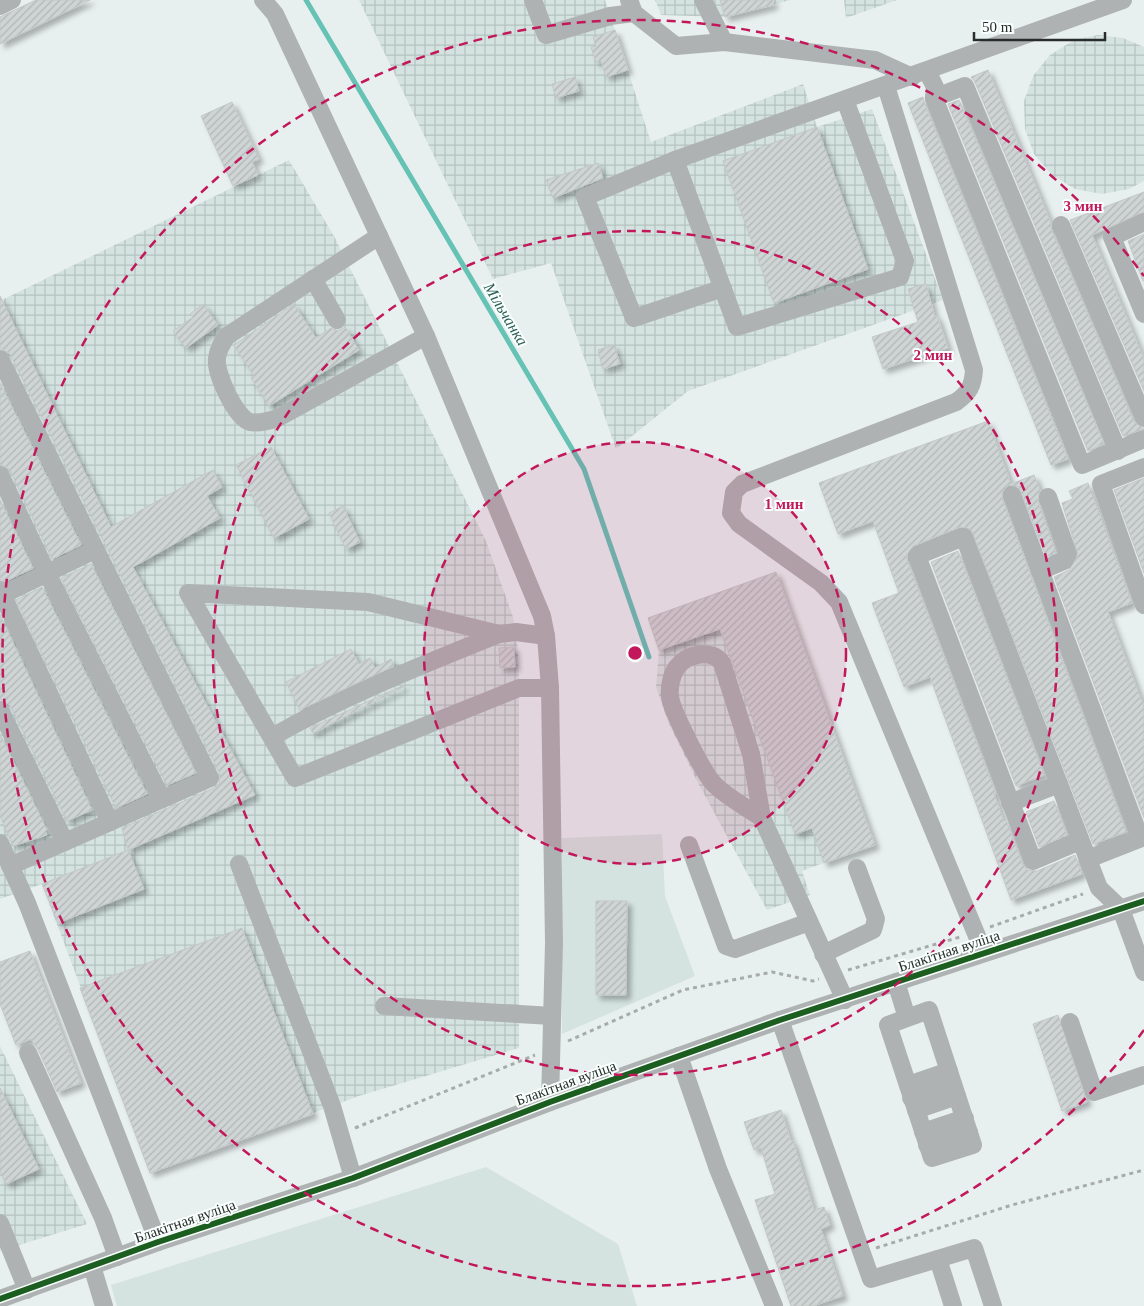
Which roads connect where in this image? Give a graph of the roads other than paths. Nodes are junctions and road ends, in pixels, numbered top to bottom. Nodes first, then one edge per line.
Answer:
1 (12, 0) edge
2 (263, 0) edge
3 (533, 0) edge
4 (703, 0) edge
5 (1122, 0) edge
6 (0, 6) edge
7 (631, 6) edge
8 (724, 42) junction
9 (920, 74) junction
10 (886, 86) junction
11 (934, 98) junction
12 (845, 100) junction
13 (676, 160) junction
14 (1144, 222) edge
15 (1061, 225) dead end
16 (379, 236) junction
17 (313, 279) junction
18 (723, 288) junction
19 (1144, 314) edge
20 (337, 320) dead end
21 (426, 336) junction
22 (0, 359) edge
23 (1144, 418) edge
24 (1144, 439) edge
25 (1118, 451) junction
26 (1144, 467) edge
27 (0, 474) edge
28 (1012, 495) dead end
29 (1048, 497) dead end
30 (95, 550) junction
31 (1040, 571) junction
32 (47, 573) junction
33 (1, 593) edge
34 (1144, 605) edge
35 (499, 634) junction
36 (546, 636) junction
37 (550, 688) junction
38 (0, 710) edge
39 (272, 737) junction
40 (1058, 784) junction
41 (162, 799) junction
42 (1010, 803) junction
43 (762, 818) junction
44 (110, 822) junction
45 (1142, 837) edge
46 (1080, 841) junction
47 (65, 842) junction
48 (0, 843) edge
49 (689, 845) dead end
50 (1088, 859) junction
51 (238, 864) dead end
52 (10, 866) junction
53 (857, 868) dead end
54 (1144, 901) edge
55 (1121, 909) junction
56 (809, 922) junction
57 (984, 953) junction
58 (823, 954) junction
59 (1144, 972) edge
60 (896, 982) junction
61 (845, 1000) junction
62 (384, 1006) dead end
63 (552, 1016) junction
64 (907, 1018) junction
65 (780, 1020) junction
66 (1070, 1022) dead end
67 (28, 1053) dead end
68 (679, 1056) junction
69 (1144, 1075) edge
70 (953, 1084) junction
71 (912, 1097) junction
72 (550, 1102) junction
73 (967, 1125) junction
74 (925, 1138) junction
75 (353, 1178) junction
76 (0, 1223) edge
77 (158, 1242) junction
78 (117, 1257) junction
79 (938, 1259) junction
80 (92, 1266) junction
81 (27, 1290) junction
82 (0, 1299) edge
83 (104, 1306) edge
84 (774, 1306) edge
85 (953, 1306) edge
86 (992, 1306) edge

1 - 6 street
2 - 16 street
3 - 7 street
4 - 8 street
5 - 9 street
7 - 8 street
8 - 9 street
9 - 10 street
9 - 11 street
10 - 12 street
10 - 57 street
11 - 25 street
11 - 25 street
12 - 13 street
12 - 18 street
13 - 18 street
13 - 18 street
14 - 19 street
15 - 23 street
16 - 17 street
16 - 21 street
17 - 20 street
17 - 21 street
21 - 36 street
22 - 30 street
24 - 25 street
26 - 34 street
27 - 32 street
28 - 31 street
29 - 31 street
30 - 32 street
30 - 41 street
31 - 45 street
32 - 33 street
32 - 41 street
33 - 44 street
35 - 36 street
35 - 39 street
35 - 39 street
36 - 37 street
37 - 39 street
37 - 63 street
38 - 47 street
40 - 42 street
40 - 42 street
40 - 46 street
41 - 44 street
42 - 46 street
43 - 43 street
43 - 56 street
44 - 47 street
45 - 50 street
46 - 50 street
47 - 52 street
48 - 52 street
49 - 56 street
50 - 55 street
51 - 75 street
52 - 77 street
53 - 58 street
54 - 55 street, Блакітная вуліца
55 - 57 street, Блакітная вуліца
55 - 59 street
56 - 58 street
57 - 60 street, Блакітная вуліца
58 - 61 street
60 - 61 street, Блакітная вуліца
60 - 64 street
61 - 65 street, Блакітная вуліца
62 - 63 street
63 - 72 street
64 - 70 street
64 - 71 street
65 - 68 street, Блакітная вуліца
65 - 79 street
66 - 69 street
67 - 78 street
68 - 72 street, Блакітная вуліца
68 - 84 street
70 - 71 street
70 - 71 street
70 - 73 street
71 - 74 street
72 - 75 street, Блакітная вуліца
73 - 74 street
73 - 74 street
75 - 77 street, Блакітная вуліца
76 - 81 street
77 - 78 street, Блакітная вуліца
78 - 80 street, Блакітная вуліца
79 - 85 street
79 - 86 street
80 - 81 street, Блакітная вуліца
80 - 83 street
81 - 82 street, Блакітная вуліца

